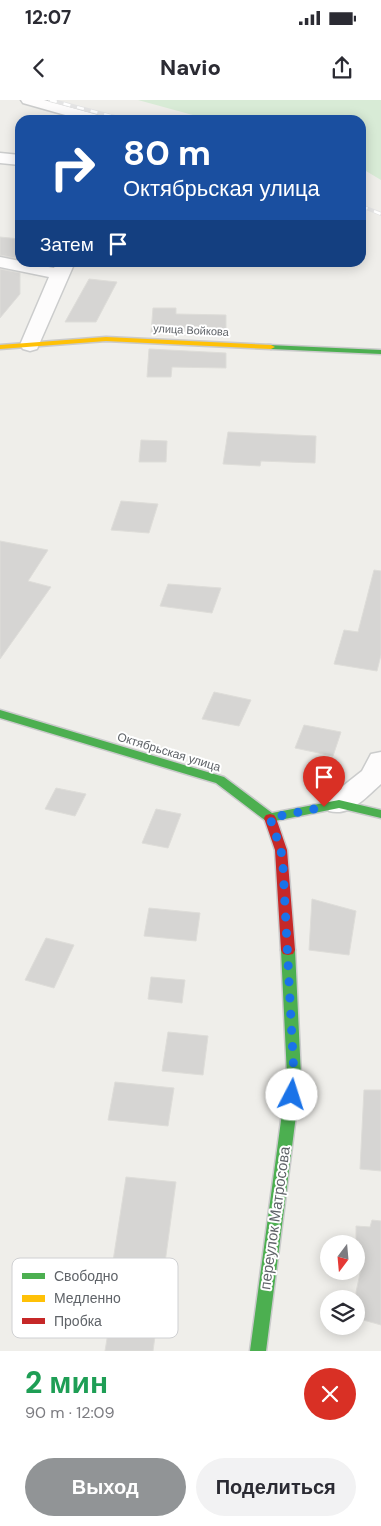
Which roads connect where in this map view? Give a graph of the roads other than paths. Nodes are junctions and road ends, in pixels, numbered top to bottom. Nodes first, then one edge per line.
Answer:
1 (28, 100) edge
2 (82, 115) edge
3 (0, 158) edge
4 (15, 160) edge
5 (0, 262) edge
6 (15, 263) edge
7 (62, 268) edge
8 (30, 345) junction
9 (0, 347) edge
10 (381, 352) edge
11 (0, 714) edge
12 (381, 761) edge
13 (339, 804) junction
14 (381, 814) edge
15 (270, 818) junction
16 (266, 1349) edge

1 - 2 street
3 - 4 street
5 - 6 street
7 - 8 street
8 - 9 main road, улица Войкова
8 - 10 main road, улица Войкова
11 - 15 main road, Октябрьская улица
12 - 13 street
13 - 14 main road
13 - 15 main road
15 - 16 main road, переулок Матросова

